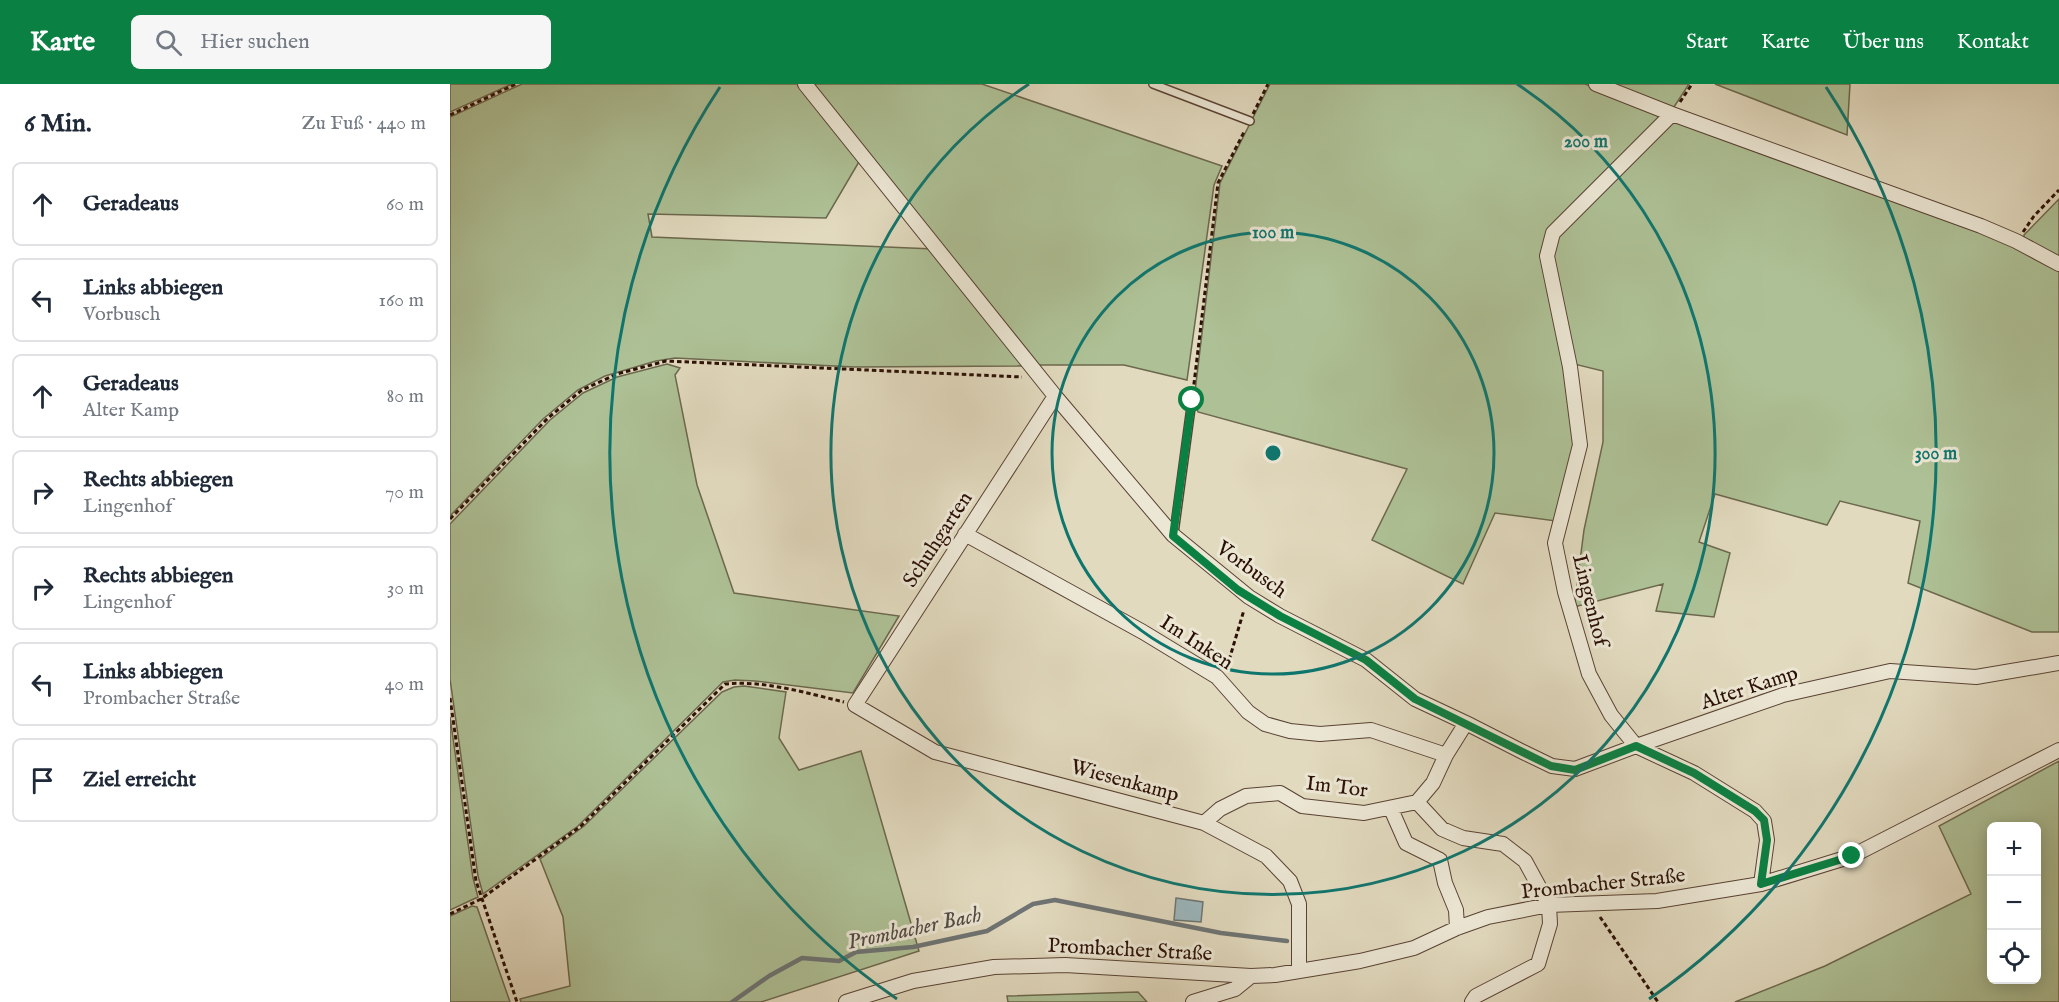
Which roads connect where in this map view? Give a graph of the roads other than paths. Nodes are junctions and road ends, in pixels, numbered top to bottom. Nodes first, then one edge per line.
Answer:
1 (805, 84) edge
2 (1154, 84) edge
3 (1596, 84) edge
4 (1672, 114) junction
5 (1250, 121) road end
6 (2059, 264) edge
7 (1055, 396) junction
8 (1192, 400) road end
9 (965, 534) junction
10 (1173, 536) junction
11 (2059, 663) edge
12 (855, 705) joint
13 (1466, 723) junction
14 (1636, 746) junction
15 (2059, 750) edge
16 (1446, 755) junction
17 (1418, 802) junction
18 (1391, 809) junction
19 (1204, 823) junction
20 (1761, 884) junction
21 (1549, 905) junction
22 (1457, 928) junction
23 (1299, 971) junction
24 (1251, 976) junction
25 (846, 1002) edge
26 (1193, 1002) edge
27 (1472, 1002) edge

1 - 7 street, Vorbusch
2 - 5 lane
3 - 4 street
4 - 6 street
4 - 14 street, Lingenhof
7 - 9 street, Schuhgarten
7 - 10 street, Vorbusch
8 - 10 lane
9 - 12 street, Schuhgarten
9 - 16 street, Im Inken
10 - 13 street, Vorbusch
11 - 14 street, Alter Kamp
12 - 19 street, Wiesenkamp
13 - 14 street, Alter Kamp
13 - 16 street
14 - 20 street, Lingenhof
15 - 20 street, Prombacher Straße
16 - 17 street
17 - 18 street, Im Tor
17 - 21 street
18 - 19 street, Im Tor
18 - 22 street
19 - 23 street, Wiesenkamp
20 - 21 street, Prombacher Straße
21 - 22 street, Prombacher Straße
21 - 27 street
22 - 23 street, Prombacher Straße
23 - 24 street, Prombacher Straße
24 - 25 street, Prombacher Straße
24 - 26 street

